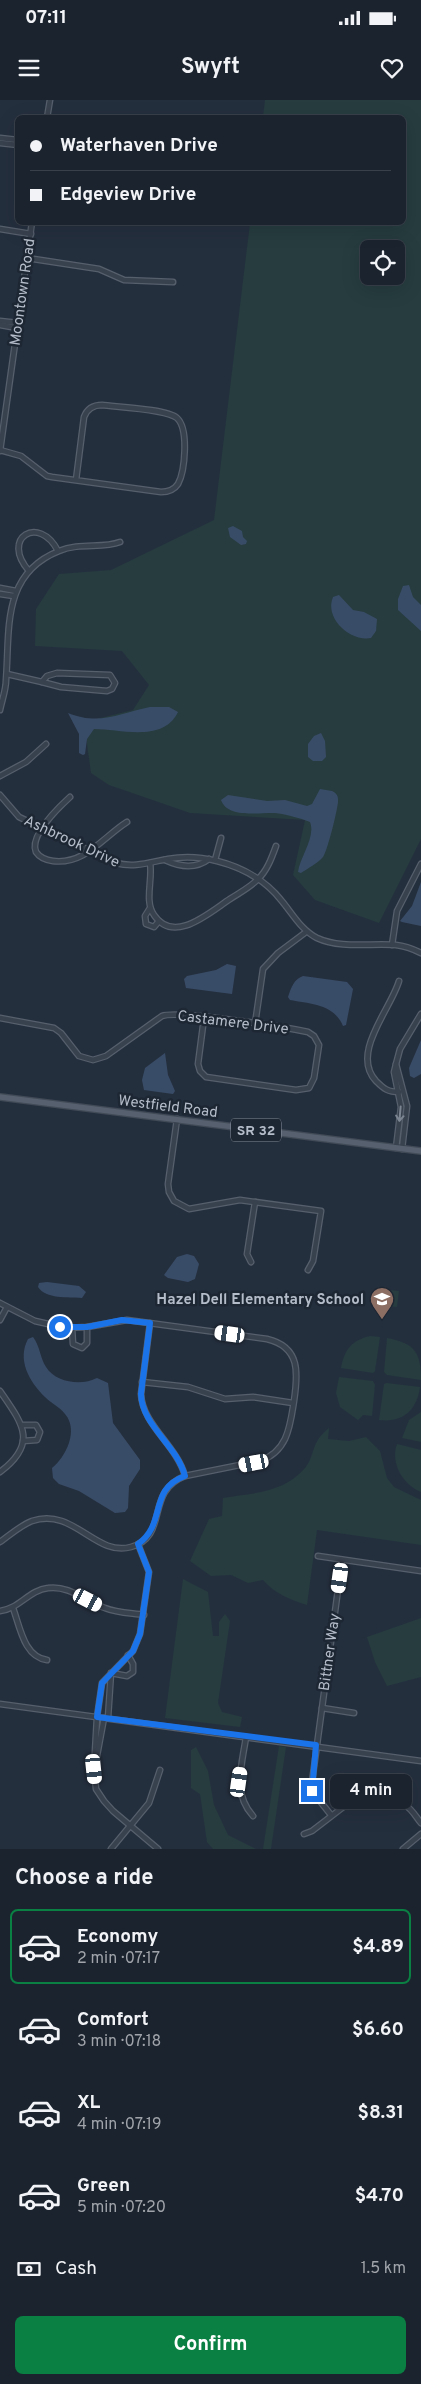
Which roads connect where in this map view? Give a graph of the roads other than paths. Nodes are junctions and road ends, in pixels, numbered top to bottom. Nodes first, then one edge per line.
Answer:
1 (50, 100) edge
2 (48, 115) edge
3 (0, 138) edge
4 (15, 140) edge
5 (0, 142) edge
6 (15, 144) edge
7 (32, 225) edge
8 (0, 229) edge
9 (31, 234) junction
10 (27, 258) junction
11 (173, 282) dead end
12 (0, 320) edge
13 (0, 325) edge
14 (18, 325) junction
15 (0, 450) edge
16 (76, 480) junction
17 (120, 542) dead end
18 (58, 551) junction
19 (29, 571) junction
20 (0, 588) edge
21 (16, 590) junction
22 (0, 594) edge
23 (14, 596) junction
24 (7, 674) junction
25 (42, 682) junction
26 (0, 710) edge
27 (46, 744) dead end
28 (0, 776) edge
29 (0, 795) edge
30 (70, 797) dead end
31 (2, 804) edge
32 (127, 822) dead end
33 (42, 828) junction
34 (220, 838) dead end
35 (276, 846) dead end
36 (90, 850) junction
37 (209, 859) junction
38 (164, 860) junction
39 (215, 860) junction
40 (150, 863) junction
41 (421, 864) edge
42 (258, 879) junction
43 (150, 908) junction
44 (159, 921) junction
45 (306, 932) junction
46 (392, 945) junction
47 (421, 952) edge
48 (399, 981) dead end
49 (421, 1014) edge
50 (0, 1018) edge
51 (204, 1018) junction
52 (254, 1024) junction
53 (396, 1064) junction
54 (404, 1090) junction
55 (398, 1092) junction
56 (0, 1097) edge
57 (177, 1119) junction
58 (399, 1148) junction
59 (421, 1151) edge
60 (255, 1202) junction
61 (250, 1262) dead end
62 (308, 1270) dead end
63 (0, 1303) edge
64 (8, 1307) junction
65 (0, 1320) edge
66 (150, 1323) junction
67 (87, 1327) junction
68 (72, 1328) junction
69 (142, 1382) junction
70 (0, 1391) edge
71 (5, 1398) junction
72 (0, 1402) edge
73 (294, 1403) junction
74 (22, 1426) junction
75 (24, 1441) junction
76 (0, 1472) edge
77 (185, 1476) junction
78 (0, 1542) edge
79 (138, 1544) junction
80 (318, 1556) dead end
81 (342, 1560) junction
82 (421, 1571) edge
83 (13, 1608) junction
84 (0, 1611) edge
85 (144, 1615) junction
86 (128, 1655) junction
87 (47, 1660) dead end
88 (111, 1673) junction
89 (0, 1704) edge
90 (322, 1708) junction
91 (354, 1713) dead end
92 (97, 1717) junction
93 (106, 1718) junction
94 (246, 1737) junction
95 (316, 1745) junction
96 (421, 1761) edge
97 (94, 1769) junction
98 (160, 1770) dead end
99 (331, 1815) junction
100 (253, 1816) dead end
101 (421, 1823) edge
102 (129, 1826) junction
103 (304, 1834) dead end
104 (421, 1834) edge
105 (111, 1849) edge
106 (158, 1849) edge
107 (403, 1849) edge

1 - 2 street
3 - 4 street
5 - 6 street
7 - 9 street, Moontown Road
8 - 9 street
9 - 10 street, Moontown Road
10 - 11 street
10 - 14 street, Moontown Road
12 - 14 street
13 - 14 street
14 - 15 street, Moontown Road
15 - 16 street
16 - 16 street
17 - 18 street
18 - 19 street
18 - 19 street
19 - 21 street
20 - 21 street
21 - 23 street
22 - 23 street
23 - 24 street
24 - 25 street
24 - 26 street
25 - 25 street
27 - 28 street
29 - 31 street, Ashbrook Drive
30 - 33 street
31 - 33 street, Ashbrook Drive
32 - 36 street
33 - 36 street, Ashbrook Drive
33 - 36 street
34 - 39 street
35 - 42 street
36 - 40 street, Ashbrook Drive
37 - 38 street, Ashbrook Drive
37 - 38 street
37 - 39 street, Ashbrook Drive
38 - 40 street, Ashbrook Drive
39 - 42 street, Ashbrook Drive
40 - 43 street
41 - 46 street
42 - 44 street
42 - 45 street, Ashbrook Drive
43 - 44 street
43 - 44 street
45 - 46 street
45 - 52 street
46 - 47 street
48 - 55 street
49 - 53 street
50 - 51 street, Castamere Drive
51 - 52 street, Castamere Drive
51 - 52 street, Castamere Drive
53 - 54 street
53 - 55 street
54 - 55 street
54 - 58 street
55 -> 58 street
56 - 57 main road, Westfield Road / SR 32
57 - 58 main road, Westfield Road / SR 32
57 - 60 street
58 - 59 main road, Westfield Road / SR 32
60 - 61 street
60 - 62 street
63 - 64 street
64 - 65 street
64 - 68 street
66 - 67 street
66 - 69 street
66 - 73 street
67 - 68 street
67 - 68 street
69 - 73 street
69 - 77 street
70 - 71 street
71 - 72 street
71 - 74 street
73 - 77 street
74 - 75 street
74 - 75 street
75 - 76 street
77 - 79 street
78 - 79 street
79 - 85 street
80 - 81 street
81 - 82 street
81 - 90 street, Bittner Way
83 - 84 street
83 - 85 street
83 - 87 street
85 - 86 street
86 - 88 street
86 - 88 street
88 - 92 street
88 - 93 street
89 - 92 street
90 - 91 street
90 - 95 street, Bittner Way
92 - 93 street
92 - 97 street
93 - 94 street
93 - 97 street
94 - 95 street
94 - 100 street
95 - 96 street
95 - 99 street, Bittner Way
97 - 102 street
98 - 102 street
99 - 101 street
99 - 103 street
102 - 105 street
102 - 106 street
104 - 107 street

